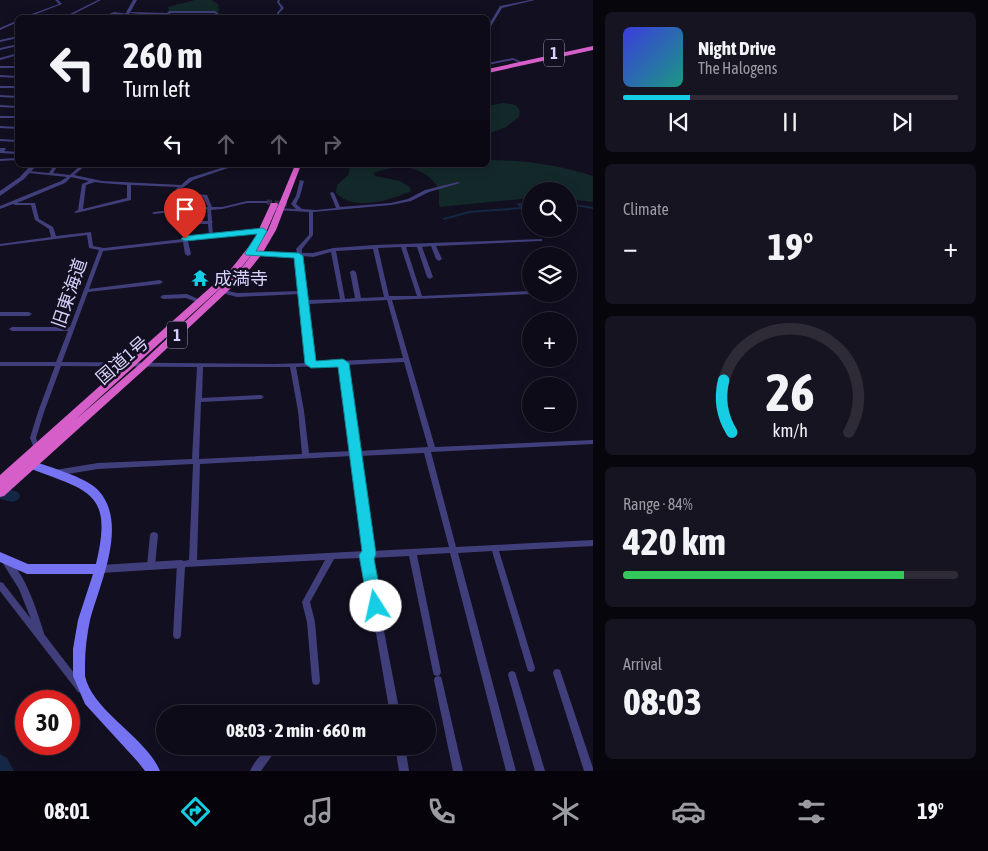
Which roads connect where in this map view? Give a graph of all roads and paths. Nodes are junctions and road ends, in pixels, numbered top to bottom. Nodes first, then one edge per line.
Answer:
1 (56, 0) edge
2 (100, 0) edge
3 (135, 0) edge
4 (279, 0) edge
5 (534, 0) edge
6 (29, 15) edge
7 (69, 15) edge
8 (109, 15) edge
9 (128, 15) edge
10 (166, 15) edge
11 (218, 15) edge
12 (278, 15) edge
13 (15, 22) edge
14 (490, 25) edge
15 (0, 29) edge
16 (15, 38) edge
17 (0, 41) edge
18 (15, 46) edge
19 (593, 47) edge
20 (0, 50) edge
21 (15, 55) edge
22 (0, 59) edge
23 (15, 59) edge
24 (0, 67) edge
25 (15, 67) edge
26 (490, 67) edge
27 (0, 76) edge
28 (15, 77) edge
29 (0, 87) edge
30 (15, 87) edge
31 (0, 96) edge
32 (15, 97) edge
33 (0, 106) edge
34 (15, 107) edge
35 (0, 117) edge
36 (15, 117) edge
37 (0, 128) edge
38 (15, 128) edge
39 (0, 140) edge
40 (15, 141) edge
41 (0, 149) edge
42 (15, 152) edge
43 (15, 159) edge
44 (2, 160) edge
45 (0, 165) edge
46 (32, 167) edge
47 (55, 167) edge
48 (82, 167) edge
49 (229, 167) edge
50 (290, 167) edge
51 (297, 167) edge
52 (28, 172) junction
53 (50, 174) junction
54 (71, 176) junction
55 (302, 180) dead end
56 (96, 181) junction
57 (458, 183) dead end
58 (129, 184) junction
59 (183, 186) junction
60 (332, 193) dead end
61 (0, 194) edge
62 (11, 204) junction
63 (280, 206) junction
64 (0, 208) edge
65 (338, 208) junction
66 (210, 209) junction
67 (190, 210) junction
68 (302, 211) junction
69 (311, 211) junction
70 (154, 214) dead end
71 (211, 222) junction
72 (263, 231) junction
73 (211, 235) junction
74 (54, 237) junction
75 (185, 239) junction
76 (540, 240) dead end
77 (433, 244) junction
78 (0, 245) edge
79 (420, 245) junction
80 (403, 246) junction
81 (375, 247) junction
82 (102, 249) junction
83 (333, 250) junction
84 (188, 254) dead end
85 (254, 254) junction
86 (299, 256) junction
87 (438, 260) dead end
88 (352, 272) dead end
89 (430, 277) dead end
90 (160, 282) dead end
91 (85, 291) junction
92 (224, 292) junction
93 (304, 292) junction
94 (522, 293) edge
95 (163, 297) dead end
96 (420, 297) junction
97 (388, 298) junction
98 (358, 299) junction
99 (343, 300) junction
100 (202, 302) junction
101 (305, 302) junction
102 (0, 314) edge
103 (29, 314) dead end
104 (12, 329) dead end
105 (71, 329) junction
106 (407, 360) junction
107 (343, 363) junction
108 (0, 364) edge
109 (58, 364) junction
110 (311, 364) junction
111 (144, 365) junction
112 (293, 365) junction
113 (132, 366) junction
114 (200, 366) junction
115 (261, 397) dead end
116 (198, 400) junction
117 (593, 442) edge
118 (37, 449) junction
119 (429, 450) junction
120 (354, 454) junction
121 (306, 456) junction
122 (196, 462) junction
123 (32, 465) junction
124 (51, 474) junction
125 (15, 475) junction
126 (0, 482) edge
127 (0, 493) edge
128 (154, 535) dead end
129 (593, 543) edge
130 (495, 549) junction
131 (454, 551) junction
132 (412, 552) junction
133 (368, 555) junction
134 (331, 557) junction
135 (3, 559) edge
136 (181, 564) junction
137 (194, 564) junction
138 (151, 566) junction
139 (101, 569) junction
140 (0, 585) edge
141 (177, 635) dead end
142 (43, 642) junction
143 (531, 668) dead end
144 (557, 672) dead end
145 (512, 675) dead end
146 (316, 681) dead end
147 (89, 700) junction
148 (393, 705) edge
149 (267, 755) edge
150 (401, 755) edge
151 (153, 771) edge
152 (256, 771) edge
153 (404, 771) edge
154 (458, 771) edge
155 (511, 771) edge
156 (540, 771) edge
157 (589, 771) edge

1 - 6 street
2 - 7 street
3 - 9 street
4 - 12 street
5 - 14 street
8 - 9 street
10 - 11 street
13 - 15 street
16 - 17 street
18 - 20 street
19 - 26 highway, 1
21 - 22 street
22 - 23 street
24 - 25 street
27 - 28 street
29 - 30 street
31 - 32 street
33 - 34 street
35 - 36 street
37 - 38 street
39 - 40 street
41 - 42 street
43 - 44 street
44 - 45 street
46 - 52 street
47 - 53 street
48 - 54 street
49 - 59 street
50 - 63 highway, 国道1号 / 1
51 - 63 highway, 国道1号 / 1
52 - 53 street
52 - 61 street
53 - 54 street
54 - 56 street
54 - 62 street
55 - 63 street
56 - 58 street
56 - 58 street
57 - 65 street
58 - 59 street
59 - 66 street
60 - 65 street
62 - 64 street
62 - 74 street
63 - 66 street
63 - 68 street
63 - 68 street
63 - 72 highway, 国道1号 / 1
63 - 85 highway, 国道1号 / 1
65 - 69 street
66 - 67 street
66 - 71 street
67 - 70 street
67 - 71 street
68 - 69 street
69 - 86 street
71 - 73 street
72 - 73 street
72 - 85 highway, 国道1号 / 1
73 - 75 street, 旧東海道
74 - 78 street
74 - 82 street
75 - 82 street, 旧東海道
75 - 84 street
76 - 77 street
77 - 79 street
77 - 87 street
79 - 80 street
79 - 89 street
80 - 81 street
80 - 96 street
81 - 83 street
81 - 97 street
82 - 91 street, 旧東海道
83 - 86 street
83 - 99 street
85 - 86 street
85 - 92 highway, 国道1号 / 1
85 - 100 highway, 国道1号 / 1
86 - 93 street
88 - 98 street
90 - 91 street
91 - 105 street, 旧東海道
92 - 93 street
92 - 111 highway, 国道1号 / 1
93 - 101 street
94 - 96 street
95 - 100 street
96 - 97 street
97 - 98 street
97 - 106 street
98 - 99 street
99 - 101 street
100 - 113 highway, 国道1号 / 1
101 - 110 street
102 - 103 street
104 - 105 street
105 - 109 street, 旧東海道
106 - 107 street
106 - 119 street
107 - 110 street
107 - 120 street
108 - 109 street
109 - 113 street
109 - 118 street, 旧東海道
110 - 112 street
111 - 113 street
111 - 114 street
111 - 123 highway, 国道1号 / 1
112 - 114 street
112 - 121 street
113 - 118 highway, 国道1号 / 1
114 - 116 street
115 - 116 street
116 - 122 street
117 - 119 street
118 - 125 highway, 国道1号 / 1
119 - 120 street
119 - 131 street
120 - 121 street
120 - 133 street
121 - 122 street
122 - 124 street
122 - 137 street
123 - 124 main road
123 - 125 highway, 国道1号 / 1
124 - 139 main road
125 - 126 highway, 国道1号 / 1
125 - 127 highway, 国道1号 / 1
128 - 138 street
129 - 130 street
130 - 131 street
130 - 143 street
131 - 132 street
131 - 155 street
132 - 133 street
132 - 154 street
133 - 134 street
133 - 148 street
134 - 137 street
134 - 146 street
135 - 139 main road
135 - 142 street
136 - 137 street
136 - 138 street
136 - 141 street
138 - 139 street
139 - 147 main road
140 - 142 street
142 - 147 street
144 - 157 street
145 - 156 street
147 - 151 main road
149 - 152 street
150 - 153 street

